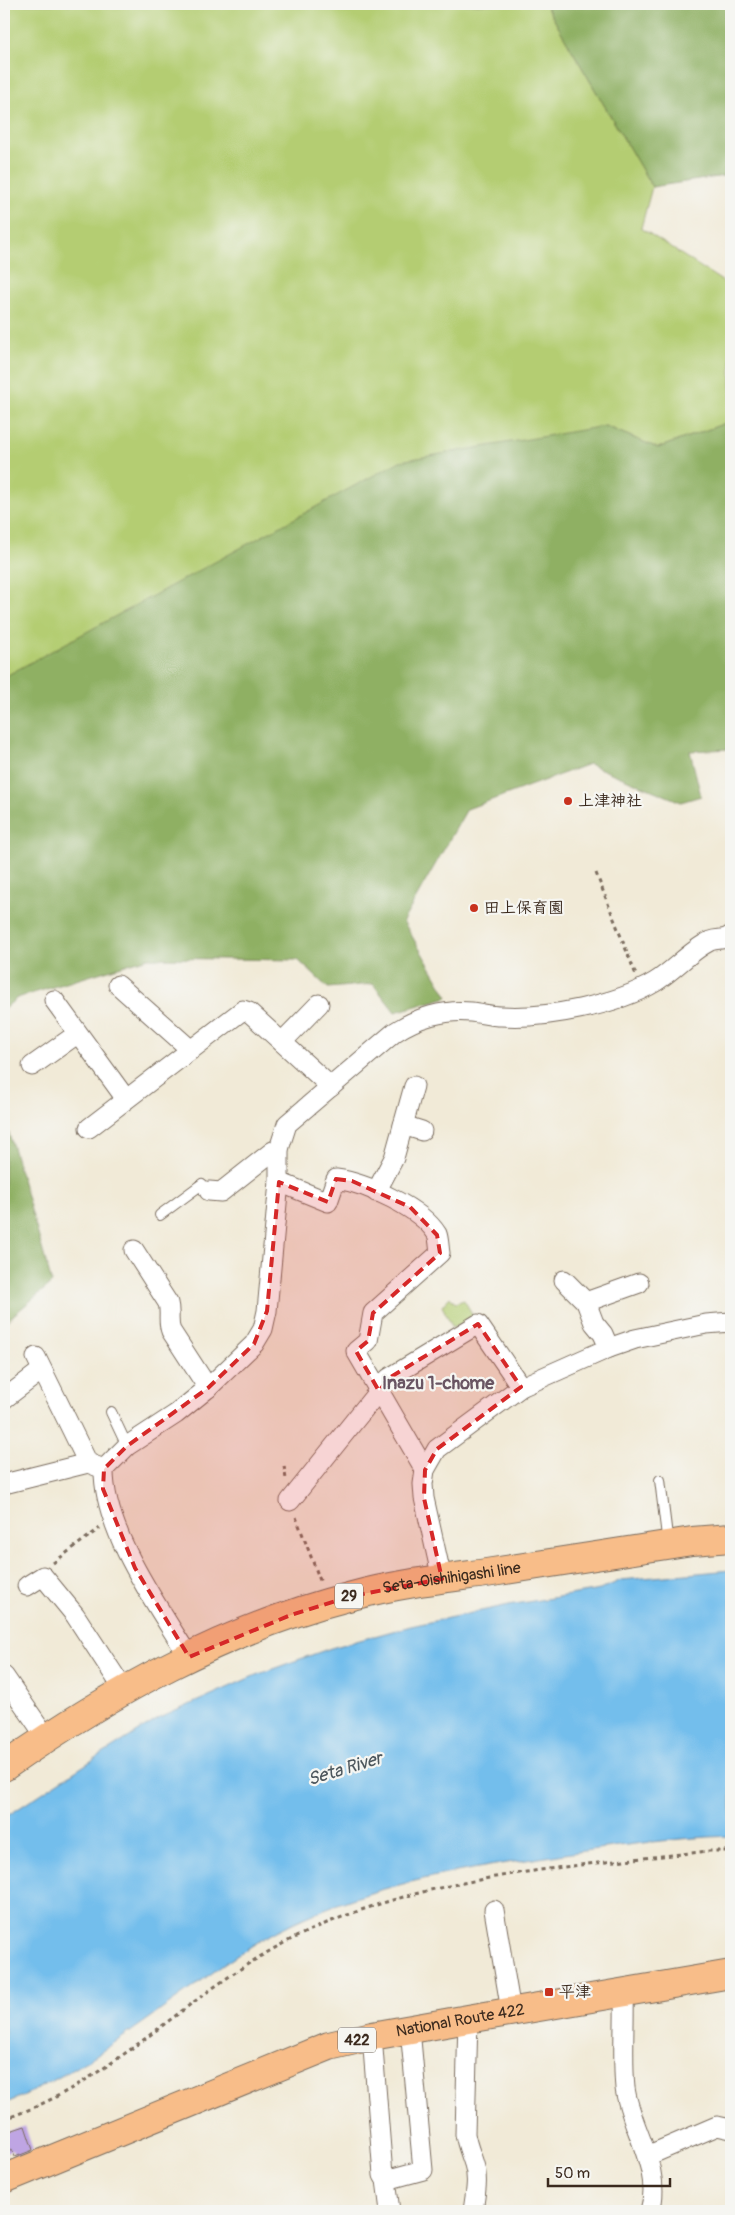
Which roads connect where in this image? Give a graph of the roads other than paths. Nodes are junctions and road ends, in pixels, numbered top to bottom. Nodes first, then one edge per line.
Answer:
1 (730, 940) edge
2 (118, 985) dead end
3 (54, 1000) dead end
4 (319, 1004) dead end
5 (77, 1034) junction
6 (282, 1042) junction
7 (190, 1050) junction
8 (32, 1066) dead end
9 (331, 1086) junction
10 (414, 1086) dead end
11 (126, 1099) junction
12 (403, 1125) junction
13 (89, 1128) dead end
14 (422, 1131) dead end
15 (280, 1149) junction
16 (279, 1182) junction
17 (209, 1191) joint
18 (376, 1192) junction
19 (160, 1215) dead end
20 (134, 1250) dead end
21 (564, 1280) dead end
22 (639, 1283) dead end
23 (586, 1302) junction
24 (731, 1322) edge
25 (609, 1348) junction
26 (521, 1387) junction
27 (208, 1388) junction
28 (379, 1391) junction
29 (4, 1399) edge
30 (111, 1412) dead end
31 (127, 1446) junction
32 (96, 1466) junction
33 (426, 1470) junction
34 (660, 1480) dead end
35 (4, 1484) edge
36 (290, 1501) road end
37 (731, 1538) edge
38 (668, 1545) junction
39 (442, 1579) junction
40 (27, 1586) dead end
41 (188, 1657) junction
42 (4, 1676) edge
43 (124, 1690) junction
44 (46, 1737) junction
45 (4, 1767) edge
46 (494, 1910) dead end
47 (731, 1974) edge
48 (624, 1991) junction
49 (511, 2011) junction
50 (468, 2019) junction
51 (410, 2029) junction
52 (372, 2036) junction
53 (731, 2129) edge
54 (647, 2156) junction
55 (4, 2179) edge
56 (386, 2180) junction
57 (390, 2211) edge
58 (473, 2211) edge
59 (650, 2211) edge

1 - 9 street
2 - 7 street
3 - 5 street
4 - 6 street
5 - 8 street
5 - 11 street
6 - 7 street
6 - 9 street
7 - 11 street
9 - 15 street
10 - 12 street
11 - 13 street
12 - 14 street
12 - 18 street
15 - 16 street
15 - 17 street
16 - 18 street
16 - 27 street
17 - 19 lane
18 - 28 street
20 - 27 street
21 - 23 street
22 - 23 street
23 - 25 street
24 - 25 street
25 - 26 street
26 - 28 street
26 - 33 street
27 - 31 street
28 - 33 street
28 - 36 street
29 - 32 street
30 - 31 lane
31 - 32 street
32 - 35 street
32 - 41 street
33 - 39 street
34 - 38 lane
37 - 38 main road, Seta-Oishihigashi line / 29
38 - 39 main road, Seta-Oishihigashi line / 29
39 - 41 main road, Seta-Oishihigashi line / 29
40 - 43 street
41 - 43 main road, Seta-Oishihigashi line / 29
42 - 44 street
43 - 44 main road, Seta-Oishihigashi line / 29
44 - 45 main road, Seta-Oishihigashi line / 29
46 - 49 street
47 - 48 main road, National Route 422 / 422
48 - 49 main road, National Route 422 / 422
48 - 54 street
49 - 50 main road, National Route 422 / 422
50 - 51 main road, National Route 422 / 422
50 - 58 street
51 - 52 main road, National Route 422 / 422
51 - 56 street
52 - 55 main road, National Route 422 / 422
52 - 56 street
53 - 54 street
54 - 59 street
56 - 57 street

